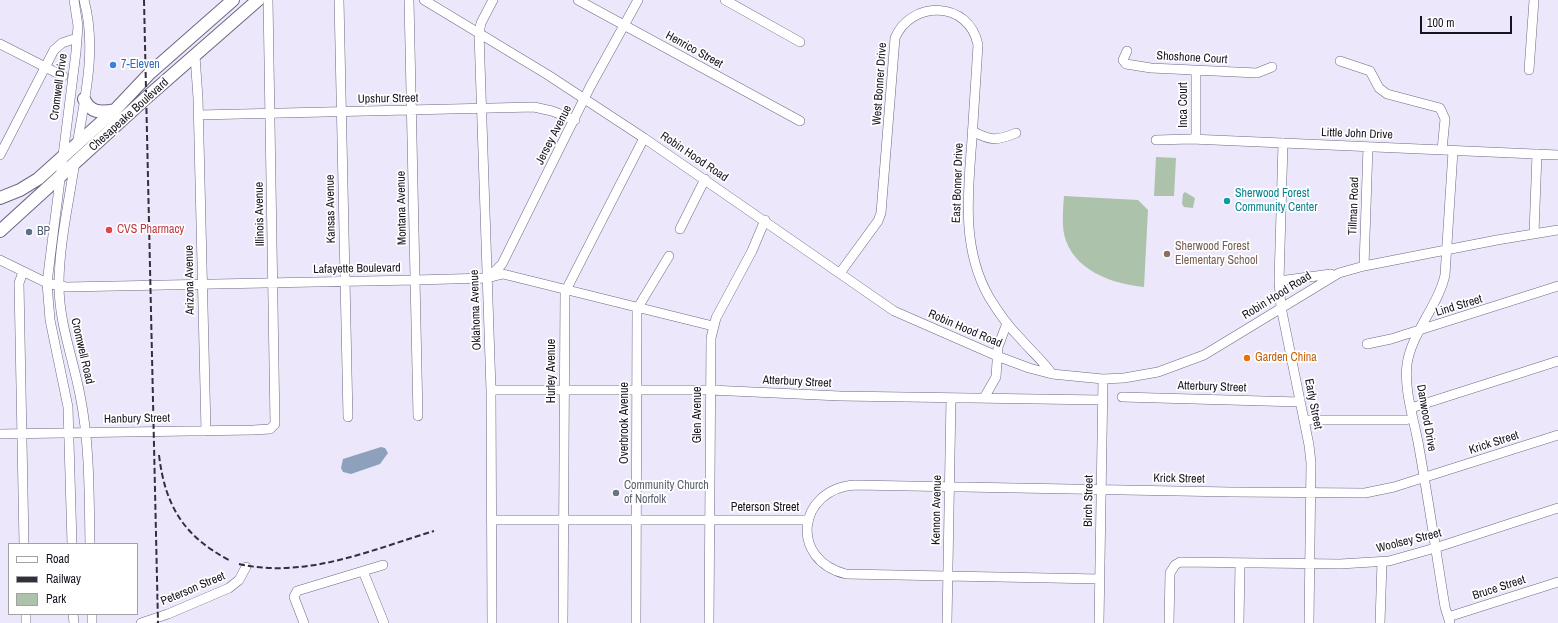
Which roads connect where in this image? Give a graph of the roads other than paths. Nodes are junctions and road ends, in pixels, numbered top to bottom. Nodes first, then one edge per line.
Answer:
1 (74, 0) edge
2 (84, 0) edge
3 (233, 0) edge
4 (258, 0) edge
5 (268, 0) edge
6 (339, 0) edge
7 (410, 0) edge
8 (424, 0) edge
9 (493, 0) edge
10 (578, 0) edge
11 (638, 0) edge
12 (725, 0) edge
13 (1534, 0) edge
14 (624, 25) junction
15 (479, 34) junction
16 (77, 38) junction
17 (191, 38) junction
18 (800, 42) dead end
19 (0, 44) edge
20 (1127, 50) dead end
21 (199, 53) junction
22 (1340, 61) dead end
23 (45, 67) junction
24 (1272, 67) dead end
25 (1529, 70) dead end
26 (1196, 71) junction
27 (63, 76) dead end
28 (84, 99) junction
29 (585, 99) junction
30 (481, 109) junction
31 (115, 110) junction
32 (412, 110) junction
33 (341, 112) junction
34 (269, 114) junction
35 (199, 115) junction
36 (575, 120) junction
37 (800, 121) dead end
38 (972, 131) junction
39 (1016, 133) dead end
40 (644, 138) junction
41 (1196, 139) junction
42 (1156, 140) dead end
43 (1283, 143) junction
44 (78, 144) junction
45 (1368, 147) junction
46 (1442, 150) junction
47 (1453, 151) junction
48 (1536, 154) junction
49 (0, 155) edge
50 (1558, 155) edge
51 (62, 158) junction
52 (75, 163) junction
53 (60, 176) junction
54 (705, 179) junction
55 (0, 198) edge
56 (765, 220) junction
57 (680, 229) dead end
58 (1558, 230) edge
59 (0, 231) edge
60 (1534, 234) junction
61 (1448, 250) junction
62 (669, 256) dead end
63 (0, 260) edge
64 (1364, 266) junction
65 (23, 272) junction
66 (840, 273) junction
67 (1339, 273) junction
68 (487, 278) junction
69 (415, 280) junction
70 (345, 281) junction
71 (1279, 281) junction
72 (273, 282) junction
73 (47, 283) junction
74 (202, 285) junction
75 (59, 286) junction
76 (1558, 286) edge
77 (566, 289) junction
78 (638, 307) junction
79 (1281, 307) junction
80 (1007, 323) junction
81 (713, 326) junction
82 (1420, 330) junction
83 (1367, 344) dead end
84 (997, 356) junction
85 (1558, 361) edge
86 (1052, 374) junction
87 (1103, 379) junction
88 (564, 389) junction
89 (491, 390) junction
90 (636, 390) junction
91 (710, 390) junction
92 (1122, 397) dead end
93 (951, 398) junction
94 (984, 398) junction
95 (1102, 400) junction
96 (1300, 402) junction
97 (1411, 408) junction
98 (418, 416) dead end
99 (348, 417) dead end
100 (1304, 420) junction
101 (1406, 420) dead end
102 (273, 427) joint
103 (206, 431) junction
104 (86, 432) junction
105 (22, 433) junction
106 (69, 433) junction
107 (0, 434) edge
108 (1558, 435) edge
109 (1424, 478) junction
110 (950, 487) junction
111 (1101, 490) junction
112 (1311, 493) junction
113 (1558, 508) edge
114 (563, 519) junction
115 (636, 519) junction
116 (709, 519) junction
117 (491, 520) junction
118 (807, 520) junction
119 (24, 543) edge
120 (72, 543) edge
121 (90, 543) edge
122 (1435, 548) junction
123 (1382, 562) junction
124 (1240, 563) junction
125 (1310, 563) junction
126 (383, 565) dead end
127 (246, 567) dead end
128 (363, 571) junction
129 (947, 577) junction
130 (1100, 579) junction
131 (1558, 582) edge
132 (1449, 620) edge
133 (141, 623) edge
134 (304, 623) edge
135 (384, 623) edge
136 (492, 623) edge
137 (563, 623) edge
138 (636, 623) edge
139 (709, 623) edge
140 (947, 623) edge
141 (1099, 623) edge
142 (1169, 623) edge
143 (1239, 623) edge
144 (1309, 623) edge
145 (1380, 623) edge

1 - 16 street, Cromwell Drive
2 - 28 street
3 - 17 main road, Chesapeake Boulevard
4 - 21 main road, Chesapeake Boulevard
5 - 34 street, Illinois Avenue
6 - 33 street, Kansas Avenue
7 - 32 street, Montana Avenue
8 - 15 street, Robin Hood Road
9 - 15 street, Oklahoma Avenue
10 - 14 street, Henrico Street
11 - 14 street, Jersey Avenue
12 - 18 street
13 - 25 street
14 - 29 street, Jersey Avenue
14 - 37 street, Henrico Street
15 - 29 street, Robin Hood Road
15 - 30 street, Oklahoma Avenue
16 - 23 street
16 - 51 street, Cromwell Drive
17 - 21 street
17 - 31 main road, Chesapeake Boulevard
19 - 23 street
20 - 26 street, Shoshone Court
21 - 35 street, Arizona Avenue
21 - 52 main road, Chesapeake Boulevard
22 - 46 street
23 - 27 street
23 - 49 street
24 - 26 street, Shoshone Court
26 - 41 street, Inca Court
28 - 31 main road
28 - 44 street
29 - 36 street, Jersey Avenue
29 - 40 street, Robin Hood Road
30 - 32 street, Upshur Street
30 - 36 street, Upshur Street
30 - 68 street, Oklahoma Avenue
31 - 44 main road, Chesapeake Boulevard
32 - 33 street, Upshur Street
32 - 69 street, Montana Avenue
33 - 34 street, Upshur Street
33 - 70 street, Kansas Avenue
34 - 35 street, Upshur Street
34 - 72 street, Illinois Avenue
35 - 74 street, Arizona Avenue
36 - 68 street, Jersey Avenue
38 - 39 street
38 - 66 street, West Bonner Drive
38 - 80 street, East Bonner Drive
40 - 54 street, Robin Hood Road
40 - 77 street, Hurley Avenue
41 - 42 street, Little John Drive
41 - 43 street, Little John Drive
43 - 45 street, Little John Drive
43 - 71 street, Early Street
44 - 51 main road, Chesapeake Boulevard
44 - 52 street
45 - 46 street, Little John Drive
45 - 64 street, Tillman Road
46 - 47 street, Little John Drive
47 - 48 street, Little John Drive
47 - 61 street, Danwood Drive
48 - 50 street, Little John Drive
48 - 60 street
51 - 53 street, Cromwell Drive
51 - 55 main road, Chesapeake Boulevard
52 - 53 main road, Chesapeake Boulevard
52 - 75 street, Cromwell Road
53 - 59 main road, Chesapeake Boulevard
53 - 73 street, Cromwell Road
54 - 56 street, Robin Hood Road
54 - 57 street
56 - 66 street, Robin Hood Road
56 - 81 street, Glen Avenue
58 - 60 street, Robin Hood Road
60 - 61 street, Robin Hood Road
61 - 64 street, Robin Hood Road
61 - 82 street, Danwood Drive
62 - 78 street, Overbrook Avenue
63 - 65 street, Lafayette Boulevard
64 - 67 street, Robin Hood Road
65 - 73 street, Lafayette Boulevard
65 - 105 street
66 - 84 street, Robin Hood Road
67 - 71 street
67 - 79 street, Robin Hood Road
68 - 69 street, Lafayette Boulevard
68 - 77 street, Lafayette Boulevard
68 - 89 street, Oklahoma Avenue
69 - 70 street, Lafayette Boulevard
69 - 98 street, Montana Avenue
70 - 72 street, Lafayette Boulevard
70 - 99 street, Kansas Avenue
71 - 79 street, Early Street
72 - 74 street, Lafayette Boulevard
72 - 102 street, Illinois Avenue
73 - 75 street, Lafayette Boulevard
73 - 106 street, Cromwell Road
74 - 75 street, Lafayette Boulevard
74 - 103 street, Arizona Avenue
75 - 104 street, Cromwell Road
76 - 82 street, Lind Street
77 - 78 street, Lafayette Boulevard
77 - 88 street, Hurley Avenue
78 - 81 street, Lafayette Boulevard
78 - 90 street, Overbrook Avenue
79 - 87 street, Robin Hood Road
79 - 96 street, Early Street
80 - 84 street
80 - 86 street, East Bonner Drive
81 - 91 street, Glen Avenue
82 - 83 street, Lind Street
82 - 97 street, Danwood Drive
84 - 86 street, Robin Hood Road
84 - 94 street
85 - 97 street
86 - 87 street, Robin Hood Road
87 - 95 street, Birch Street
88 - 89 street, Atterbury Street
88 - 90 street, Atterbury Street
88 - 114 street, Hurley Avenue
89 - 117 street, Oklahoma Avenue
90 - 91 street, Atterbury Street
90 - 115 street, Overbrook Avenue
91 - 93 street, Atterbury Street
91 - 116 street, Glen Avenue
92 - 96 street, Atterbury Street
93 - 94 street, Atterbury Street
93 - 110 street, Kennon Avenue
94 - 95 street, Atterbury Street
95 - 111 street, Birch Street
96 - 100 street, Early Street
97 - 109 street, Danwood Drive
100 - 101 street
100 - 112 street, Early Street
102 - 103 street, Hanbury Street
103 - 104 street, Hanbury Street
104 - 106 street, Hanbury Street
104 - 121 street, Cromwell Road
105 - 106 street, Hanbury Street
105 - 107 street, Hanbury Street
105 - 119 street
106 - 120 street, Cromwell Road
108 - 109 street, Krick Street
109 - 112 street, Krick Street
109 - 122 street, Danwood Drive
110 - 111 street, Krick Street
110 - 118 street, Krick Street
110 - 129 street, Kennon Avenue
111 - 112 street, Krick Street
111 - 130 street, Birch Street
112 - 125 street, Early Street
113 - 122 street, Woolsey Street
114 - 115 street, Peterson Street
114 - 117 street, Peterson Street
114 - 137 street, Hurley Avenue
115 - 116 street, Peterson Street
115 - 138 street, Overbrook Avenue
116 - 118 street, Peterson Street
116 - 139 street, Glen Avenue
117 - 136 street, Oklahoma Avenue
118 - 129 street, Peterson Street
122 - 123 street, Woolsey Street
122 - 132 street, Danwood Drive
123 - 125 street, Woolsey Street
123 - 145 street
124 - 125 street, Woolsey Street
124 - 142 street, Woolsey Street
124 - 143 street
125 - 144 street, Early Street
126 - 128 street
127 - 133 street, Peterson Street
128 - 134 street
128 - 135 street
129 - 130 street, Peterson Street
129 - 140 street, Kennon Avenue
130 - 141 street, Birch Street
131 - 132 street, Bruce Street

